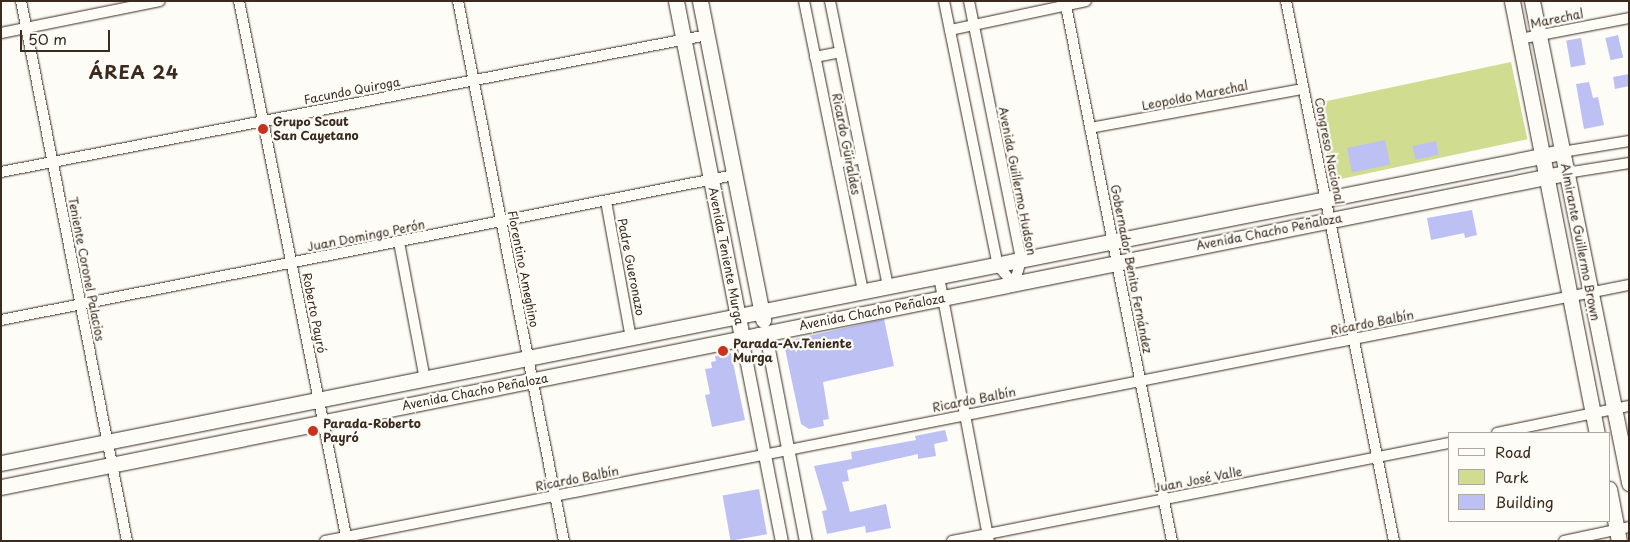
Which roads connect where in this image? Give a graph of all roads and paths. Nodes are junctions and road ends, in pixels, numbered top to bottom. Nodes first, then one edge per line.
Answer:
1 (21, 1) edge
2 (160, 1) edge
3 (239, 1) edge
4 (458, 1) edge
5 (676, 1) edge
6 (700, 1) edge
7 (804, 1) edge
8 (830, 1) edge
9 (944, 1) edge
10 (969, 1) edge
11 (1086, 1) edge
12 (1286, 1) edge
13 (1512, 1) edge
14 (1532, 1) edge
15 (1066, 3) edge
16 (1629, 18) edge
17 (974, 24) junction
18 (26, 28) junction
19 (950, 30) junction
20 (1, 33) edge
21 (707, 35) junction
22 (1539, 35) junction
23 (1520, 39) junction
24 (683, 40) junction
25 (840, 52) junction
26 (815, 57) junction
27 (474, 81) junction
28 (1303, 89) junction
29 (263, 121) junction
30 (1090, 128) junction
31 (1629, 141) edge
32 (1562, 152) junction
33 (1542, 156) junction
34 (862, 158) junction
35 (52, 161) junction
36 (837, 163) junction
37 (1629, 163) edge
38 (1, 172) edge
39 (1566, 173) junction
40 (734, 176) junction
41 (1546, 177) junction
42 (711, 180) junction
43 (1326, 199) junction
44 (606, 201) junction
45 (1330, 220) junction
46 (501, 222) junction
47 (399, 242) junction
48 (1113, 242) junction
49 (1021, 260) junction
50 (292, 263) junction
51 (1117, 263) junction
52 (998, 266) junction
53 (939, 277) junction
54 (1014, 284) junction
55 (1629, 285) edge
56 (888, 287) junction
57 (863, 292) junction
58 (1591, 292) junction
59 (1570, 297) junction
60 (943, 298) junction
61 (81, 305) junction
62 (761, 312) junction
63 (738, 316) junction
64 (1, 320) edge
65 (766, 334) junction
66 (632, 338) junction
67 (742, 338) junction
68 (1354, 339) junction
69 (528, 358) junction
70 (425, 379) junction
71 (533, 380) junction
72 (1141, 381) junction
73 (319, 400) junction
74 (1629, 406) edge
75 (1613, 409) junction
76 (1594, 414) junction
77 (965, 415) junction
78 (323, 422) junction
79 (1502, 432) edge
80 (1597, 432) edge
81 (108, 442) junction
82 (1448, 443) edge
83 (788, 450) junction
84 (765, 454) junction
85 (1378, 457) junction
86 (1, 463) edge
87 (112, 465) junction
88 (1629, 483) edge
89 (1, 487) edge
90 (1610, 492) edge
91 (556, 496) junction
92 (1164, 499) junction
93 (1622, 533) edge
94 (988, 537) edge
95 (347, 539) edge
96 (127, 541) edge
97 (325, 541) edge
98 (564, 541) edge
99 (782, 541) edge
100 (806, 541) edge
101 (952, 541) edge
102 (1172, 541) edge
103 (1394, 541) edge
104 (1564, 541) edge

1 - 18 street, Teniente Coronel Palacios
2 - 18 street
3 - 29 street, Roberto Payró
4 - 27 street, Florentino Ameghino
5 - 24 main road, Avenida Teniente Murga
6 - 21 main road, Avenida Teniente Murga
7 - 26 street, Ricardo Güiraldes
8 - 25 street, Ricardo Güiraldes
9 - 19 street
10 - 17 street, Avenida Guillermo Hudson
11 - 15 street
12 - 28 street, Congreso Nacional
13 - 23 main road, Almirante Guillermo Brown
14 - 22 main road, Almirante Guillermo Brown
15 - 17 street
15 - 30 street, Gobernador Benito Fernández
16 - 22 street, Marechal
17 - 19 street
17 - 49 street, Avenida Guillermo Hudson
18 - 20 street
18 - 35 street, Teniente Coronel Palacios
19 - 52 street
21 - 24 street, Facundo Quiroga
21 - 40 main road, Avenida Teniente Murga
22 - 23 street, Marechal
22 - 32 main road, Almirante Guillermo Brown
23 - 33 main road, Almirante Guillermo Brown
24 - 27 street, Facundo Quiroga
24 - 42 main road, Avenida Teniente Murga
25 - 26 street
25 - 34 street, Ricardo Güiraldes
26 - 36 street, Ricardo Güiraldes
27 - 29 street, Facundo Quiroga
27 - 46 street, Florentino Ameghino
28 - 30 street, Leopoldo Marechal
28 - 43 street, Congreso Nacional
29 - 35 street, Facundo Quiroga
29 - 50 street, Roberto Payró
30 - 48 street, Gobernador Benito Fernández
31 - 32 street
32 - 33 main road, Avenida Chacho Peñaloza
32 - 39 main road, Almirante Guillermo Brown
33 - 41 main road, Almirante Guillermo Brown
33 - 43 main road, Avenida Chacho Peñaloza
34 - 36 street
34 - 56 street, Ricardo Güiraldes
35 - 38 street, Facundo Quiroga
35 - 61 street, Teniente Coronel Palacios
36 - 57 street, Ricardo Güiraldes
37 - 39 street
39 - 41 main road, Avenida Chacho Peñaloza
39 - 58 main road, Almirante Guillermo Brown
40 - 42 street, Juan Domingo Perón
40 - 62 main road, Avenida Teniente Murga
41 - 45 main road, Avenida Chacho Peñaloza
41 - 59 main road, Almirante Guillermo Brown
42 - 44 street, Juan Domingo Perón
42 - 63 main road, Avenida Teniente Murga
43 - 45 street, Congreso Nacional
43 - 48 main road, Avenida Chacho Peñaloza
44 - 46 street, Juan Domingo Perón
44 - 66 street, Padre Gueronazo
45 - 51 main road, Avenida Chacho Peñaloza
45 - 68 street, Congreso Nacional
46 - 47 street, Juan Domingo Perón
46 - 69 street, Florentino Ameghino
47 - 50 street, Juan Domingo Perón
47 - 70 street
48 - 49 main road, Avenida Chacho Peñaloza
48 - 51 street, Gobernador Benito Fernández
49 - 52 main road, Avenida Chacho Peñaloza
49 - 54 street, Avenida Guillermo Hudson
50 - 61 street, Juan Domingo Perón
50 - 73 street, Roberto Payró
51 - 54 main road, Avenida Chacho Peñaloza
51 - 72 street, Gobernador Benito Fernández
52 - 53 main road, Avenida Chacho Peñaloza
52 - 54 street
53 - 56 main road, Avenida Chacho Peñaloza
53 - 60 street
54 - 60 main road, Avenida Chacho Peñaloza
55 - 58 street, Ricardo Balbín
56 - 57 main road, Avenida Chacho Peñaloza
57 - 62 main road, Avenida Chacho Peñaloza
58 - 59 street, Ricardo Balbín
58 - 75 main road, Almirante Guillermo Brown
59 - 68 street, Ricardo Balbín
59 - 76 main road, Almirante Guillermo Brown
60 - 65 main road, Avenida Chacho Peñaloza
60 - 77 street
61 - 64 street, Juan Domingo Perón
61 - 81 street, Teniente Coronel Palacios
62 - 63 main road, Avenida Chacho Peñaloza
62 - 65 main road, Avenida Teniente Murga
63 - 66 main road, Avenida Chacho Peñaloza
63 - 67 main road, Avenida Teniente Murga
65 - 67 main road, Avenida Chacho Peñaloza
65 - 83 street, Avenida Teniente Murga
66 - 69 main road, Avenida Chacho Peñaloza
67 - 71 main road, Avenida Chacho Peñaloza
67 - 84 street, Avenida Teniente Murga
68 - 72 street, Ricardo Balbín
68 - 85 street, Congreso Nacional
69 - 70 main road, Avenida Chacho Peñaloza
69 - 71 street, Florentino Ameghino
70 - 73 main road, Avenida Chacho Peñaloza
71 - 78 main road, Avenida Chacho Peñaloza
71 - 91 street, Florentino Ameghino
72 - 77 street, Ricardo Balbín
72 - 92 street, Gobernador Benito Fernández
73 - 78 street, Roberto Payró
73 - 81 main road, Avenida Chacho Peñaloza
74 - 75 street
75 - 76 street
75 - 88 main road, Almirante Guillermo Brown
76 - 79 street
76 - 80 main road, Almirante Guillermo Brown
77 - 83 street, Ricardo Balbín
77 - 94 street
78 - 87 main road, Avenida Chacho Peñaloza
78 - 95 street, Roberto Payró
81 - 86 main road, Avenida Chacho Peñaloza
81 - 87 street, Teniente Coronel Palacios
82 - 85 street, Juan José Valle
83 - 84 street, Ricardo Balbín
83 - 100 street, Avenida Teniente Murga
84 - 91 street, Ricardo Balbín
84 - 99 street, Avenida Teniente Murga
85 - 92 street, Juan José Valle
85 - 103 street, Congreso Nacional
87 - 89 main road, Avenida Chacho Peñaloza
87 - 96 street, Teniente Coronel Palacios
90 - 93 main road
91 - 95 street, Ricardo Balbín
91 - 98 street, Florentino Ameghino
92 - 94 street, Juan José Valle
92 - 102 street, Gobernador Benito Fernández
93 - 104 street
94 - 101 street, Juan José Valle
95 - 97 street, Ricardo Balbín

